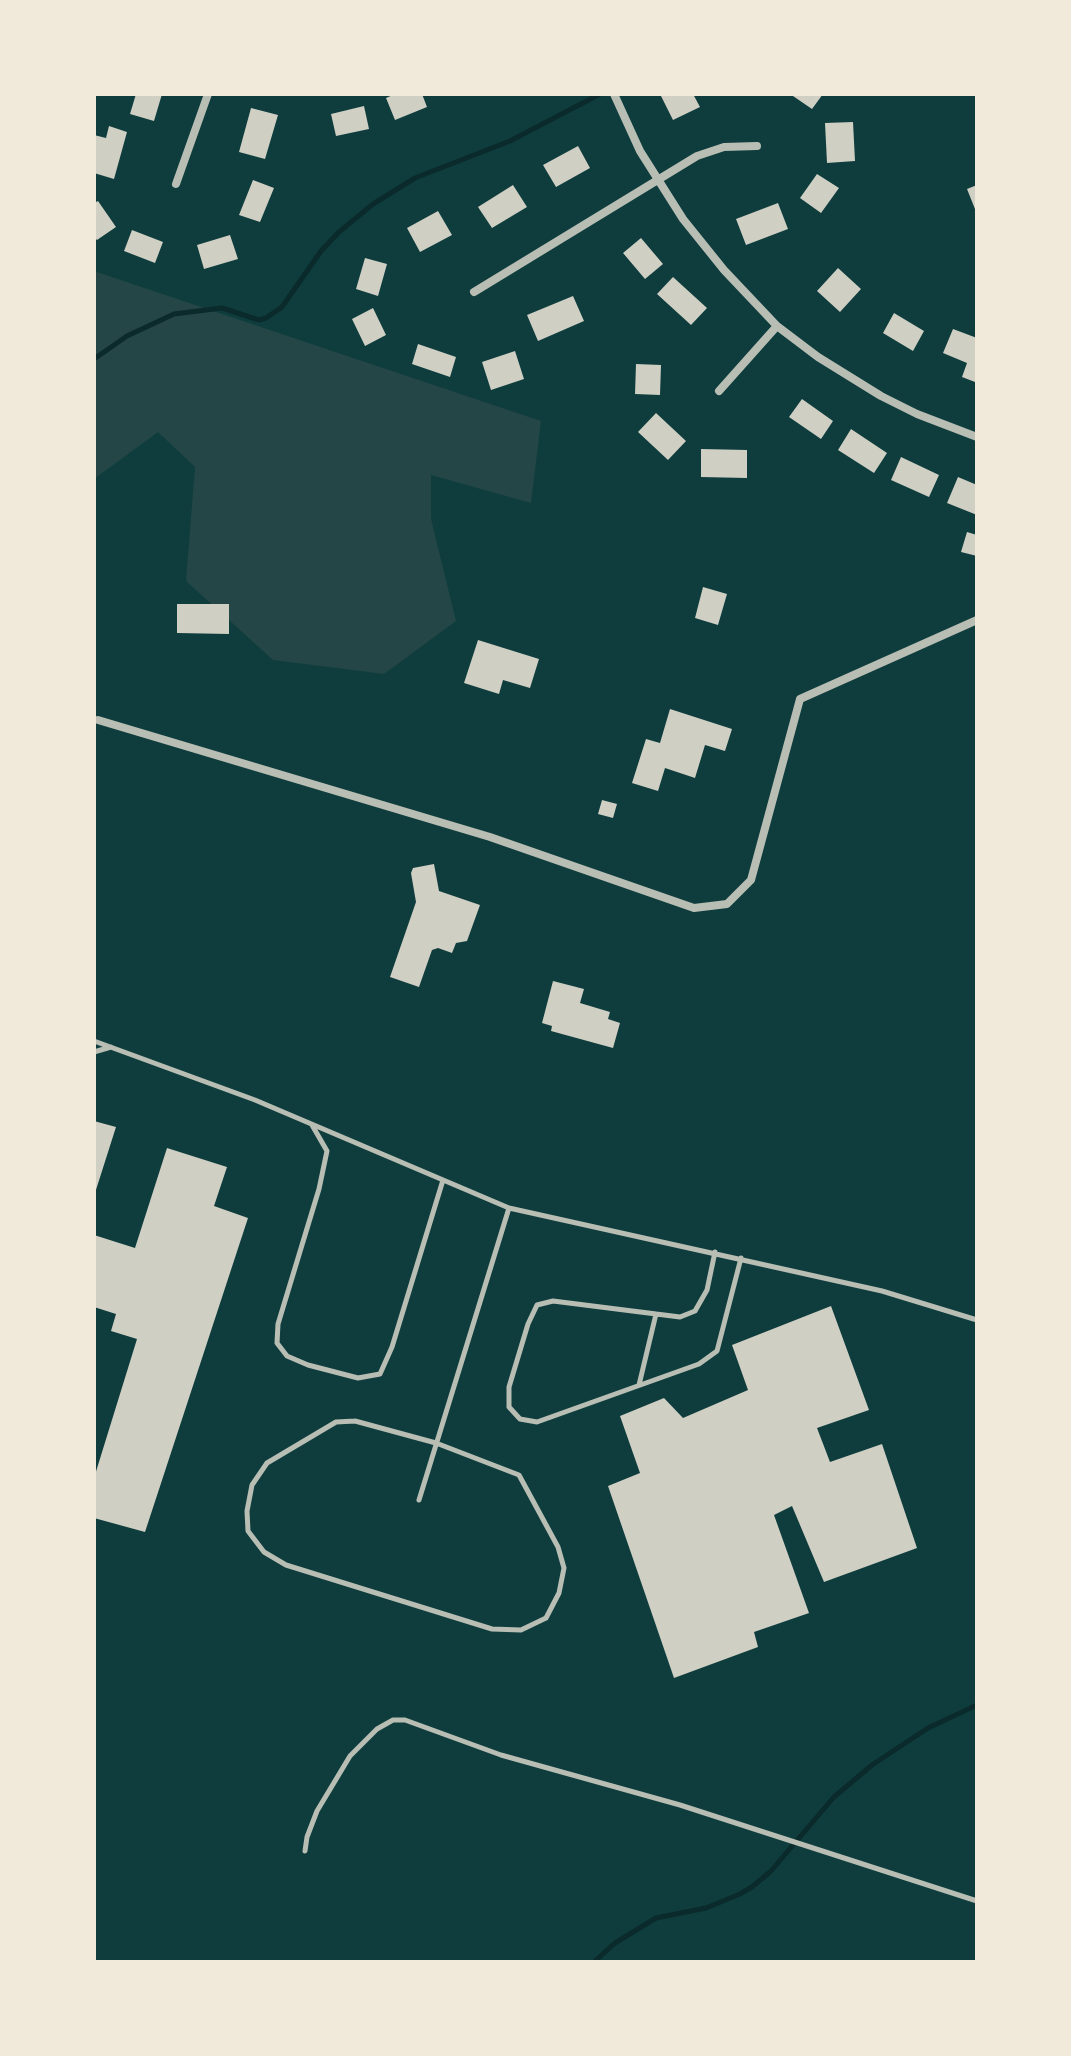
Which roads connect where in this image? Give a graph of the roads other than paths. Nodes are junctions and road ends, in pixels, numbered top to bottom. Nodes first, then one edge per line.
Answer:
1 (208, 94) edge
2 (614, 94) edge
3 (757, 146) dead end
4 (656, 181) junction
5 (176, 184) dead end
6 (474, 292) dead end
7 (777, 326) junction
8 (719, 391) dead end
9 (977, 437) edge
10 (977, 620) edge
11 (98, 720) dead end
12 (94, 1041) edge
13 (112, 1047) junction
14 (94, 1052) edge
15 (311, 1124) junction
16 (443, 1180) junction
17 (509, 1208) junction
18 (715, 1252) junction
19 (741, 1258) junction
20 (656, 1314) junction
21 (977, 1320) edge
22 (639, 1386) junction
23 (436, 1443) junction
24 (419, 1500) dead end
25 (305, 1851) dead end
26 (977, 1901) edge

1 - 5 street
2 - 4 street
3 - 4 street
4 - 6 street
4 - 7 street
7 - 8 street
7 - 9 street
10 - 11 street
12 - 13 lane
13 - 14 lane
13 - 15 lane
15 - 16 lane
15 - 16 lane
16 - 17 lane
17 - 18 lane
17 - 23 lane
18 - 19 lane
18 - 20 lane
19 - 21 lane
19 - 22 lane
20 - 22 lane
20 - 22 lane
23 - 23 lane
23 - 24 lane
25 - 26 lane

